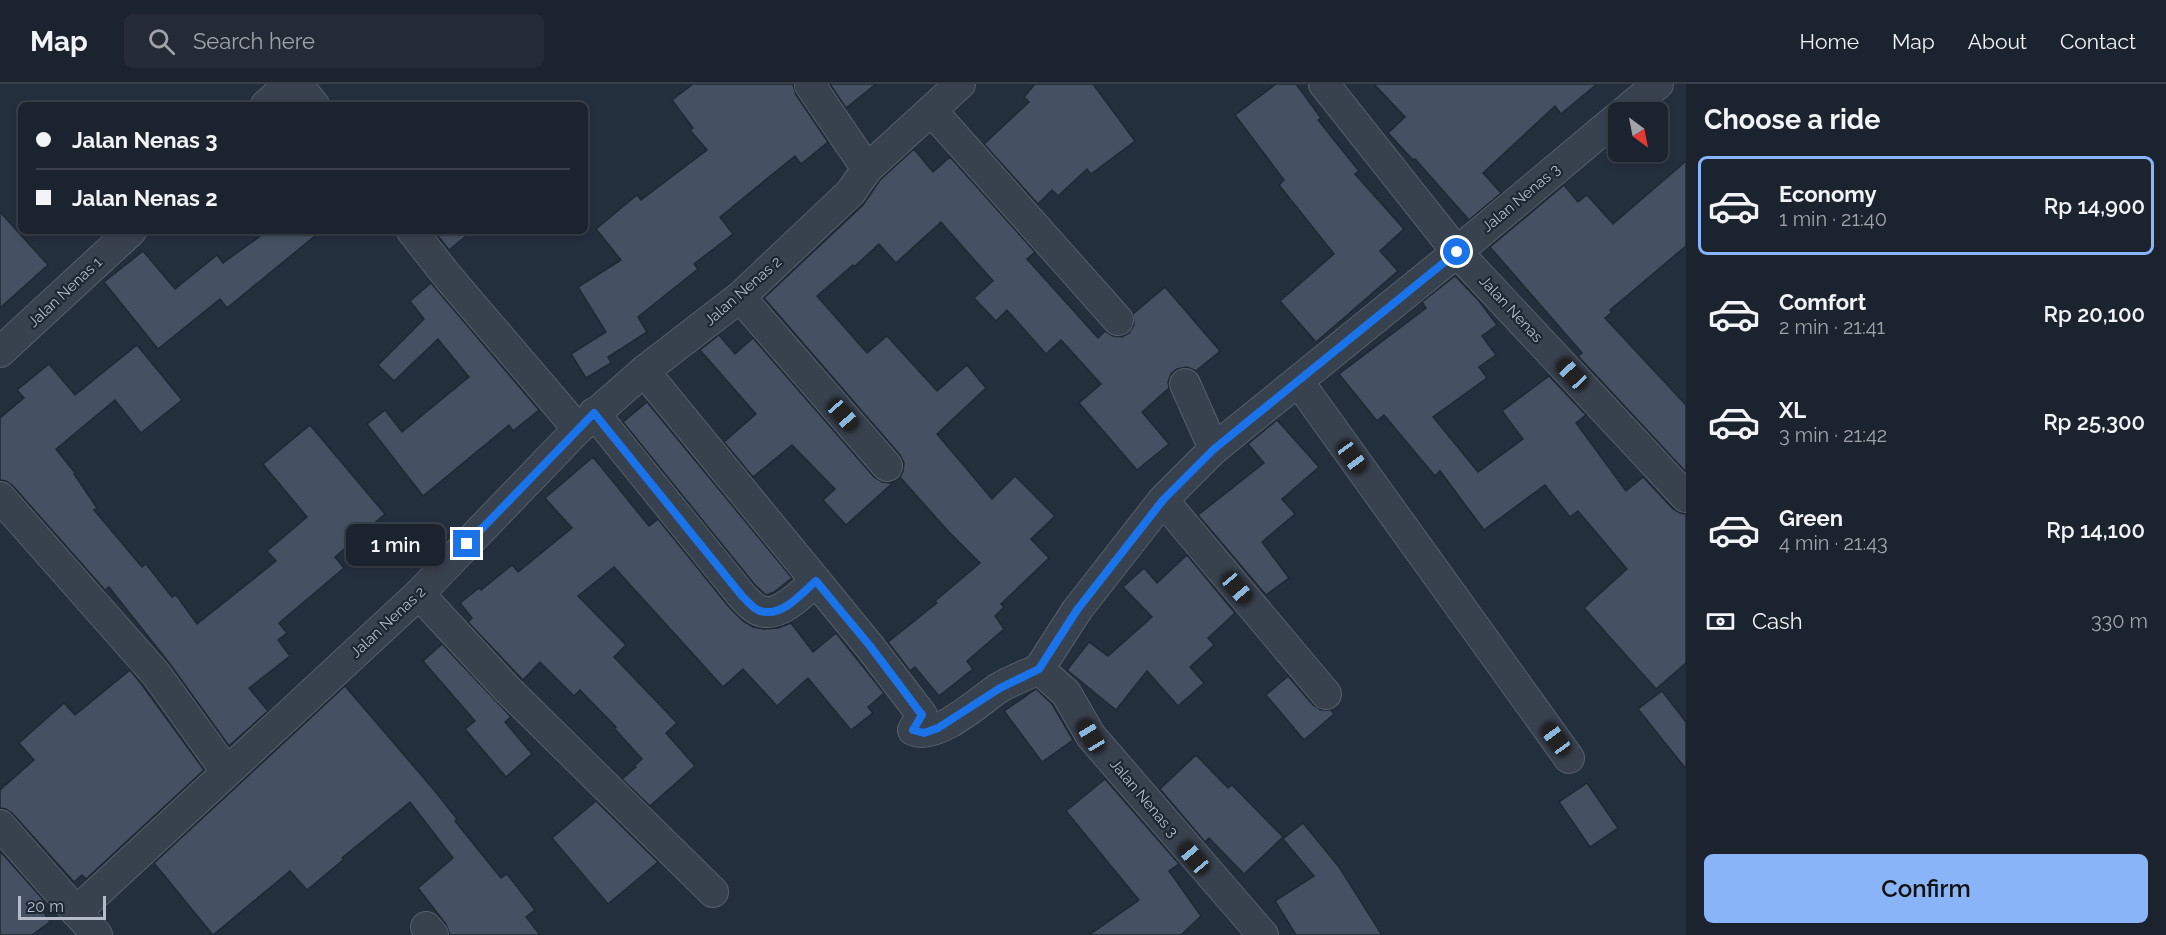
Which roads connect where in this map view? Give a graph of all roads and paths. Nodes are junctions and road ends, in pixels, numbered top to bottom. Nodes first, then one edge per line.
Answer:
1 (289, 84) edge
2 (297, 84) edge
3 (960, 84) edge
4 (1324, 84) edge
5 (1658, 84) edge
6 (810, 85) edge
7 (270, 102) edge
8 (312, 102) edge
9 (1636, 102) edge
10 (932, 111) junction
11 (1608, 125) edge
12 (867, 169) junction
13 (127, 234) edge
14 (414, 234) edge
15 (1457, 252) junction
16 (740, 297) junction
17 (1118, 320) dead end
18 (0, 352) edge
19 (644, 371) junction
20 (1298, 381) junction
21 (1185, 384) dead end
22 (586, 421) junction
23 (1214, 449) junction
24 (887, 466) dead end
25 (0, 497) edge
26 (1686, 497) edge
27 (1163, 500) junction
28 (816, 581) junction
29 (419, 594) junction
30 (1039, 669) junction
31 (1326, 694) dead end
32 (1569, 758) dead end
33 (226, 771) junction
34 (0, 825) edge
35 (713, 892) dead end
36 (76, 912) junction
37 (96, 935) edge
38 (1263, 935) edge

1 - 7 street
2 - 8 street
3 - 10 street, Jalan Nenas 2
4 - 15 street, Jalan Nenas
5 - 9 street
6 - 12 street
10 - 12 street, Jalan Nenas 2
10 - 17 street
11 - 15 street, Jalan Nenas 3
12 - 16 street, Jalan Nenas 2
13 - 18 street, Jalan Nenas 1
14 - 22 street
15 - 20 street, Jalan Nenas 3
15 - 26 street, Jalan Nenas
16 - 19 street, Jalan Nenas 2
16 - 24 street
19 - 22 street, Jalan Nenas 2
19 - 28 street
20 - 23 street, Jalan Nenas 3
20 - 32 street
21 - 23 street
22 - 28 street
22 - 29 street, Jalan Nenas 2
23 - 27 street, Jalan Nenas 3
25 - 33 street
27 - 30 street, Jalan Nenas 3
27 - 31 street
28 - 30 street
29 - 33 street, Jalan Nenas 2
29 - 35 street
30 - 38 street, Jalan Nenas 3
33 - 36 street, Jalan Nenas 2
34 - 36 street
36 - 37 street

